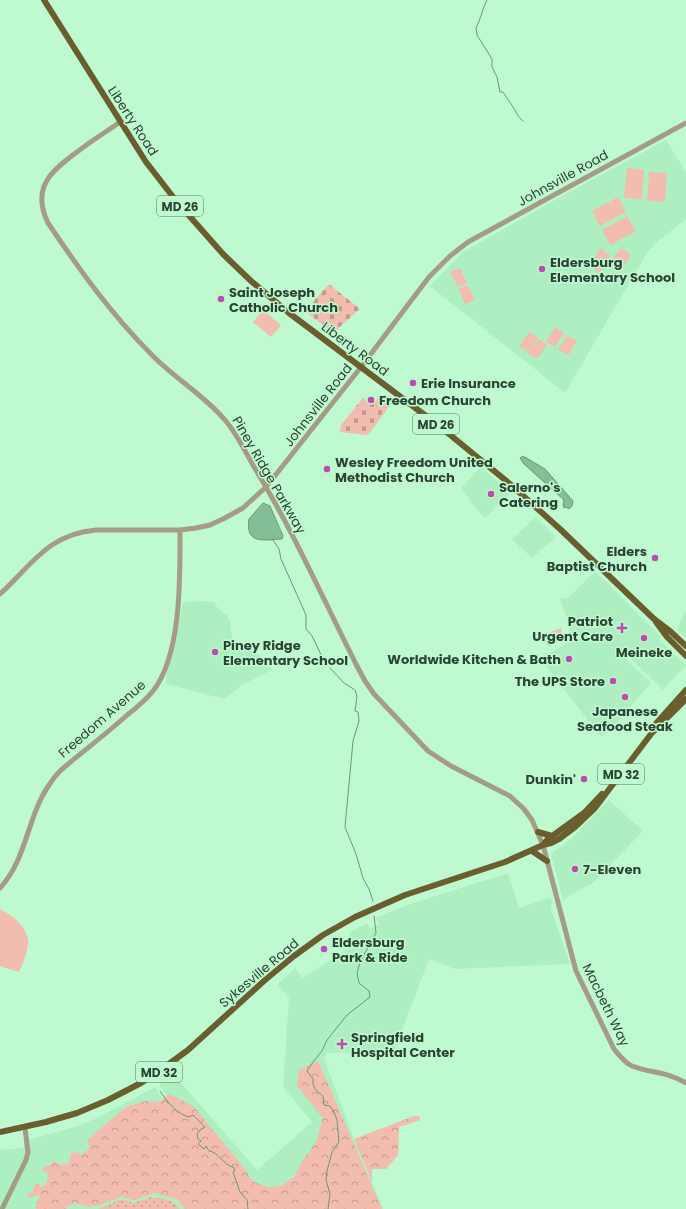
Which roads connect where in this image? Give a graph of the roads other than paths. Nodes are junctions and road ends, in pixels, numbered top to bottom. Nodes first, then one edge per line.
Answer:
1 (44, 0) edge
2 (120, 122) junction
3 (686, 124) edge
4 (361, 367) junction
5 (266, 487) junction
6 (180, 530) junction
7 (0, 594) edge
8 (654, 619) junction
9 (677, 646) junction
10 (686, 646) edge
11 (686, 656) edge
12 (686, 660) edge
13 (686, 690) edge
14 (686, 699) edge
15 (538, 832) junction
16 (552, 836) junction
17 (543, 845) junction
18 (532, 851) junction
19 (547, 861) junction
20 (0, 888) edge
21 (686, 1083) edge
22 (25, 1128) junction
23 (0, 1132) edge
24 (2, 1209) edge

1 - 2 main road, Liberty Road / MD 26
2 - 4 main road, Liberty Road / MD 26
2 - 5 street, Piney Ridge Parkway
3 - 4 street, Johnsville Road
4 - 5 street, Johnsville Road
4 - 8 main road, Liberty Road / MD 26
5 - 6 street, Johnsville Road
5 - 15 street, Piney Ridge Parkway
6 - 7 street, Johnsville Road
6 - 20 street, Freedom Avenue
8 - 9 main road, Liberty Road / MD 26
8 - 10 main road, Liberty Road / MD 26
9 - 11 main road, Liberty Road / MD 26
9 - 12 main road
13 - 16 main road, Sykesville Road / MD 32
14 - 17 main road, Sykesville Road / MD 32
15 - 16 main road
15 - 17 street, Piney Ridge Parkway
16 - 17 main road, Sykesville Road / MD 32
17 - 18 main road, Sykesville Road / MD 32
17 - 19 street, Macbeth Way
18 - 19 main road
18 - 22 main road, Sykesville Road / MD 32
19 - 21 street, Macbeth Way
22 - 23 main road, Sykesville Road / MD 32
22 - 24 street

